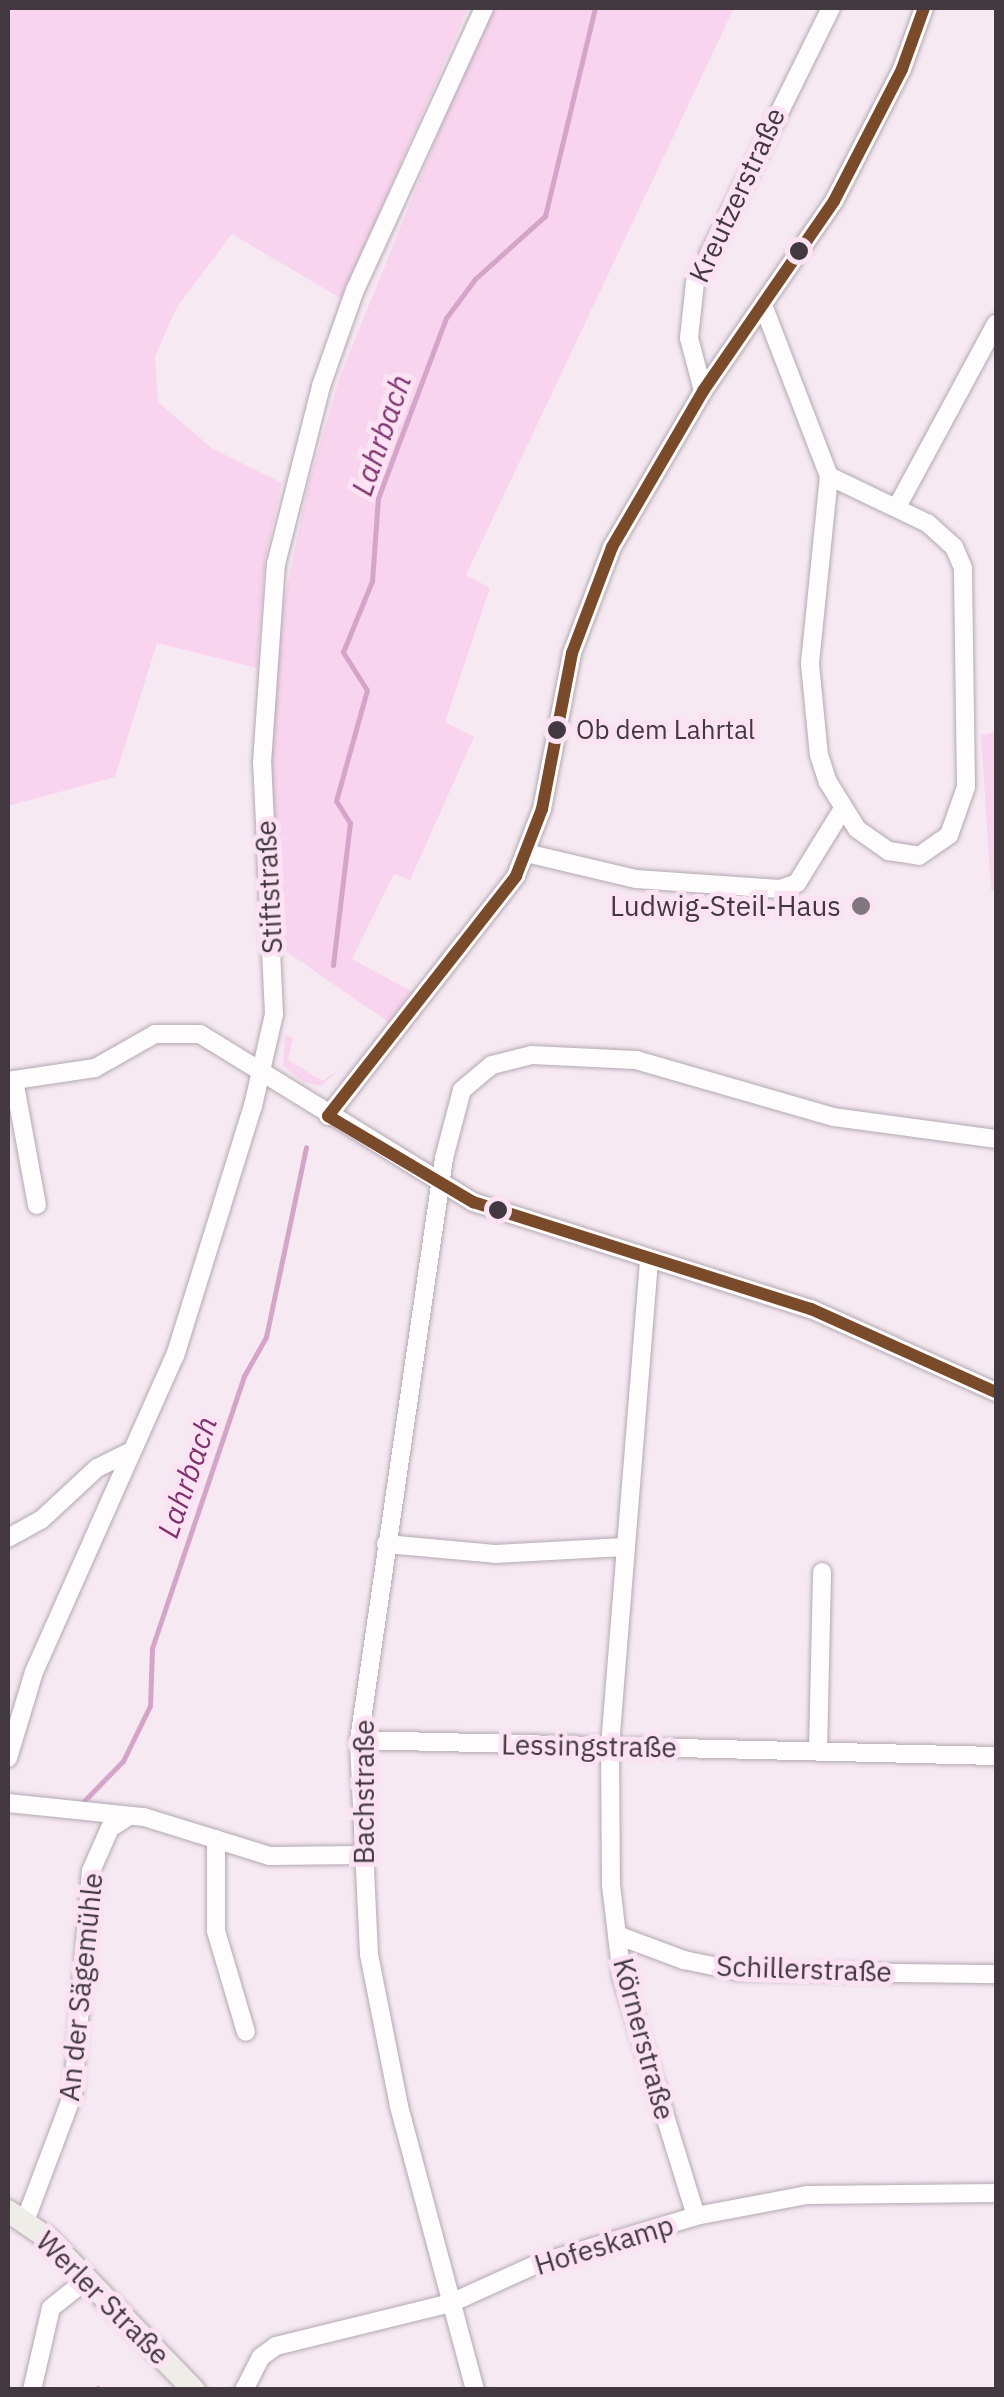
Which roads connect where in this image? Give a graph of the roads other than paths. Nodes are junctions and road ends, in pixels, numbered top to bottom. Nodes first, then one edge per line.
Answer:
1 (484, 8) edge
2 (830, 8) edge
3 (924, 8) edge
4 (764, 305) junction
5 (996, 324) edge
6 (704, 391) junction
7 (828, 476) junction
8 (898, 505) junction
9 (842, 810) junction
10 (526, 853) junction
11 (262, 1072) junction
12 (11, 1080) edge
13 (328, 1116) junction
14 (996, 1139) edge
15 (441, 1187) junction
16 (37, 1204) dead end
17 (650, 1260) junction
18 (996, 1392) edge
19 (132, 1451) junction
20 (8, 1538) edge
21 (386, 1544) junction
22 (624, 1547) junction
23 (822, 1572) dead end
24 (359, 1740) junction
25 (610, 1746) junction
26 (818, 1752) junction
27 (996, 1756) edge
28 (8, 1758) edge
29 (8, 1803) edge
30 (126, 1818) junction
31 (216, 1839) junction
32 (362, 1855) junction
33 (618, 1935) junction
34 (996, 1974) edge
35 (246, 2032) dead end
36 (996, 2193) edge
37 (16, 2216) edge
38 (696, 2216) junction
39 (86, 2280) junction
40 (451, 2304) junction
41 (32, 2390) edge
42 (194, 2390) edge
43 (244, 2390) edge
44 (476, 2390) edge

1 - 11 street, Stiftstraße
2 - 6 street, Kreutzerstraße
3 - 4 street
4 - 6 street
4 - 7 street
5 - 8 street
6 - 10 street
7 - 8 street
7 - 9 street
8 - 9 street
9 - 10 street
10 - 13 street
11 - 12 street
11 - 13 street
11 - 19 street, Stiftstraße
12 - 16 street
13 - 15 street
14 - 15 street, Bachstraße
15 - 17 street
15 - 21 street, Bachstraße
17 - 18 street
17 - 22 street, Körnerstraße
19 - 20 street
19 - 28 street, Stiftstraße
21 - 22 street
21 - 24 street, Bachstraße
22 - 25 street, Körnerstraße
23 - 26 street
24 - 25 street, Lessingstraße
24 - 32 street, Bachstraße
25 - 26 street, Lessingstraße
25 - 33 street, Körnerstraße
26 - 27 street, Lessingstraße
29 - 30 street
30 - 31 street
30 - 37 street, An der Sägemühle
31 - 32 street
31 - 35 street
32 - 40 street, Bachstraße
33 - 34 street, Schillerstraße
33 - 38 street, Körnerstraße
36 - 38 street, Hofeskamp
37 - 39 main road, Werler Straße
38 - 40 street, Hofeskamp
39 - 41 street
39 - 42 main road, Werler Straße
40 - 43 street, Hofeskamp
40 - 44 street, Bachstraße

